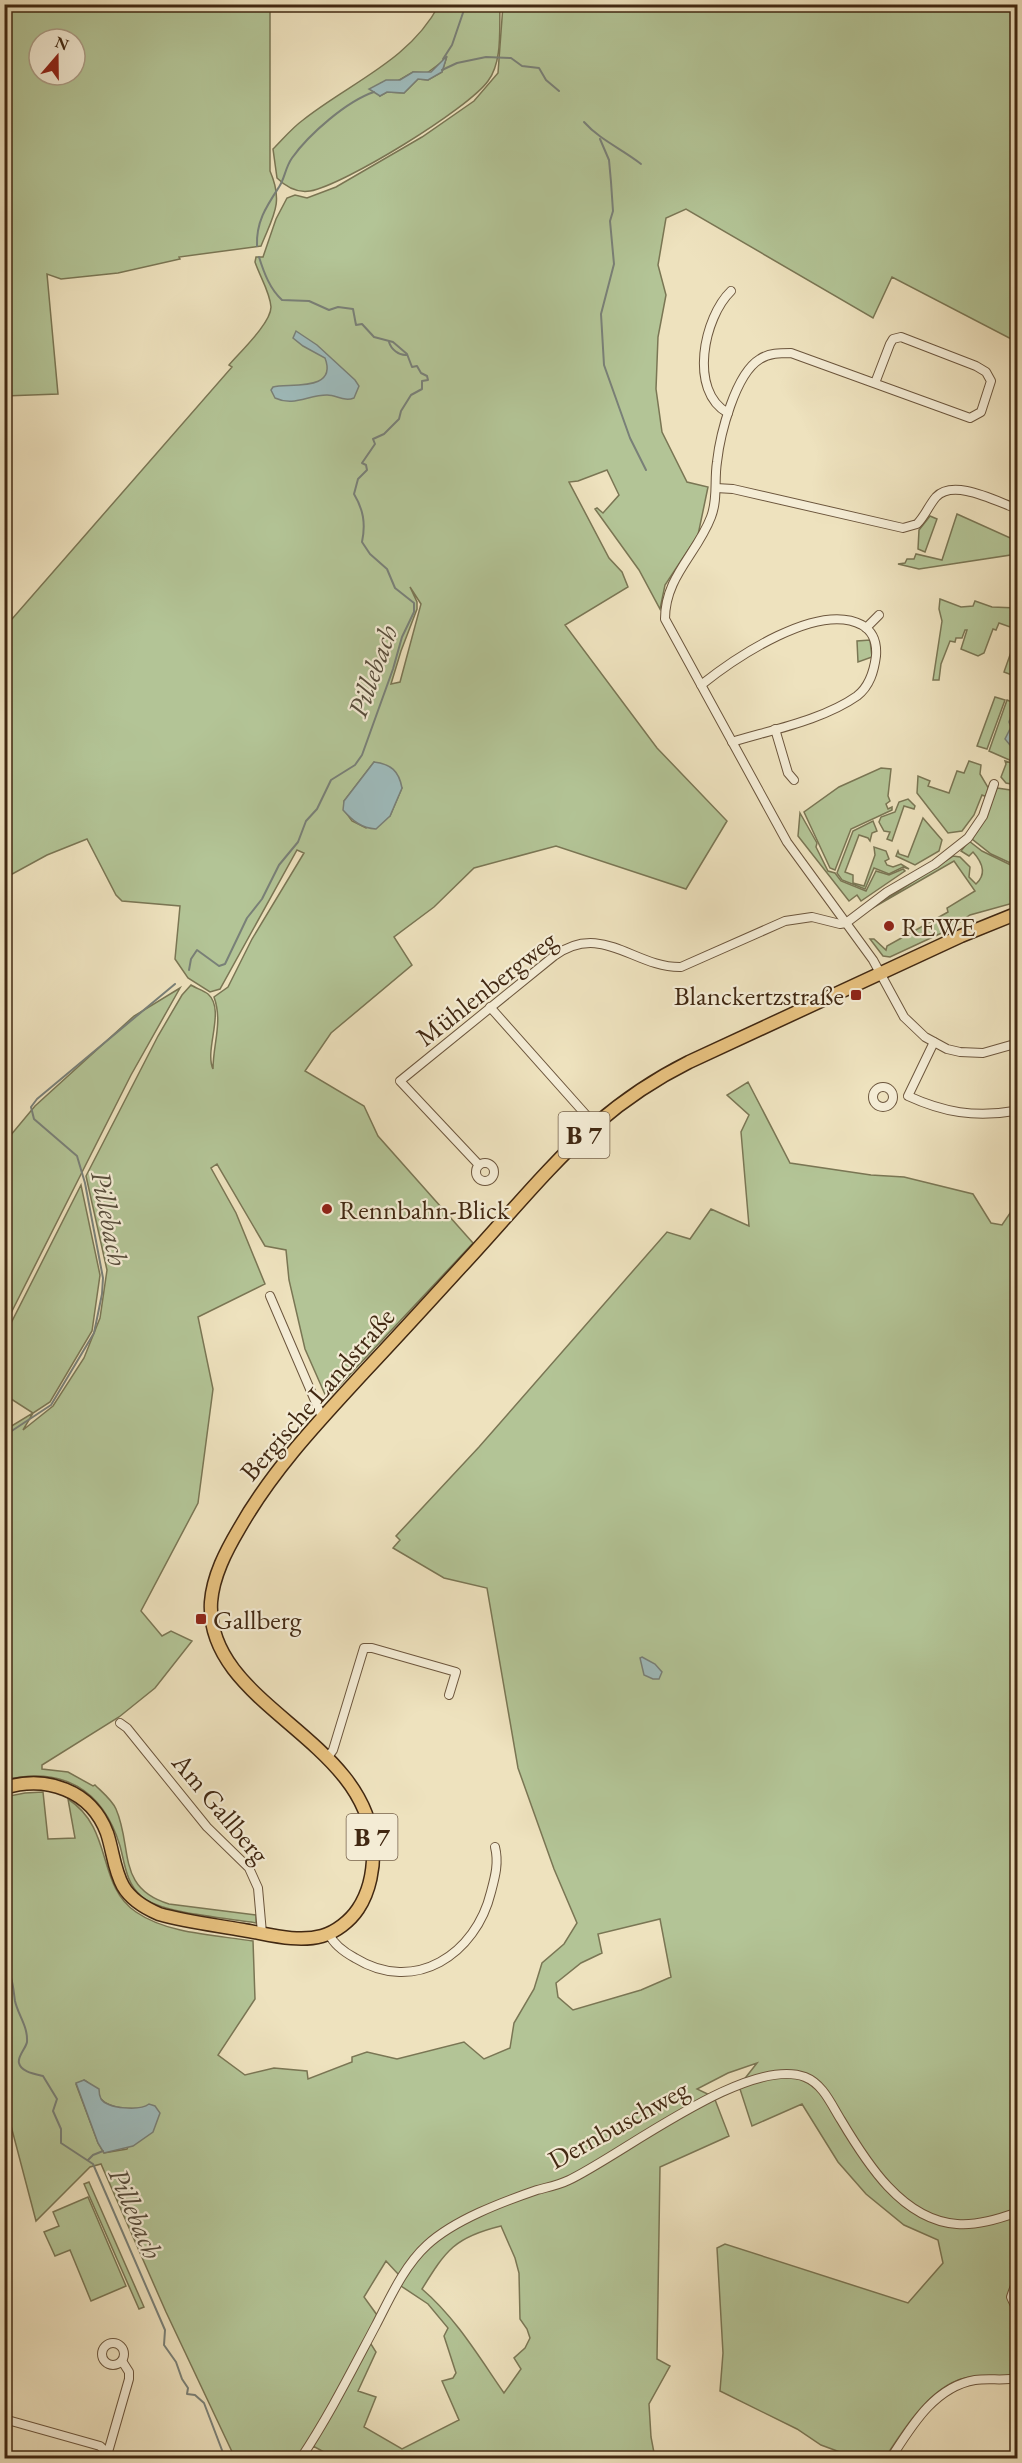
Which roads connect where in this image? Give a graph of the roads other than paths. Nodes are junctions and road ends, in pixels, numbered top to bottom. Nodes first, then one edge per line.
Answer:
1 (731, 291) dead end
2 (875, 383) junction
3 (728, 413) junction
4 (716, 488) junction
5 (1017, 510) edge
6 (879, 615) dead end
7 (866, 628) junction
8 (702, 685) junction
9 (775, 729) junction
10 (732, 742) junction
11 (794, 780) dead end
12 (994, 783) dead end
13 (1017, 914) edge
14 (846, 923) junction
15 (881, 973) junction
16 (490, 1007) junction
17 (934, 1042) junction
18 (1017, 1043) edge
19 (908, 1096) junction
20 (893, 1097) dead end
21 (1014, 1111) dead end
22 (595, 1125) junction
23 (479, 1165) dead end
24 (270, 1296) dead end
25 (322, 1417) junction
26 (450, 1695) dead end
27 (120, 1723) dead end
28 (327, 1757) junction
29 (4, 1788) edge
30 (495, 1847) dead end
31 (262, 1933) junction
32 (329, 1934) junction
33 (1017, 2212) edge
34 (1017, 2277) edge
35 (1017, 2312) edge
36 (122, 2361) dead end
37 (1017, 2378) edge
38 (4, 2419) edge
39 (111, 2455) edge
40 (301, 2458) edge
41 (891, 2458) edge

1 - 3 street
2 - 2 street
2 - 3 street
3 - 4 street
4 - 5 street
4 - 8 street
6 - 7 street
7 - 8 street
7 - 9 street
8 - 10 street
9 - 10 street
9 - 11 street
10 - 14 street
12 - 14 street
13 - 15 main road, Bergische Landstraße / B 7
14 - 15 street
14 - 16 street, Mühlenbergweg
15 - 17 street
15 - 22 main road, Bergische Landstraße / B 7
16 - 22 street
16 - 23 street, Mühlenbergweg
17 - 18 street
17 - 19 street
19 - 20 street
19 - 21 street
22 - 25 main road, Bergische Landstraße / B 7
24 - 25 street
25 - 28 main road, Bergische Landstraße / B 7
26 - 28 street
27 - 31 street, Am Gallberg
28 - 32 main road, Bergische Landstraße / B 7
29 - 31 main road
30 - 32 street
31 - 32 main road
33 - 40 street, Dernbuschweg
34 - 35 street
36 - 39 street
37 - 41 street
38 - 39 street

